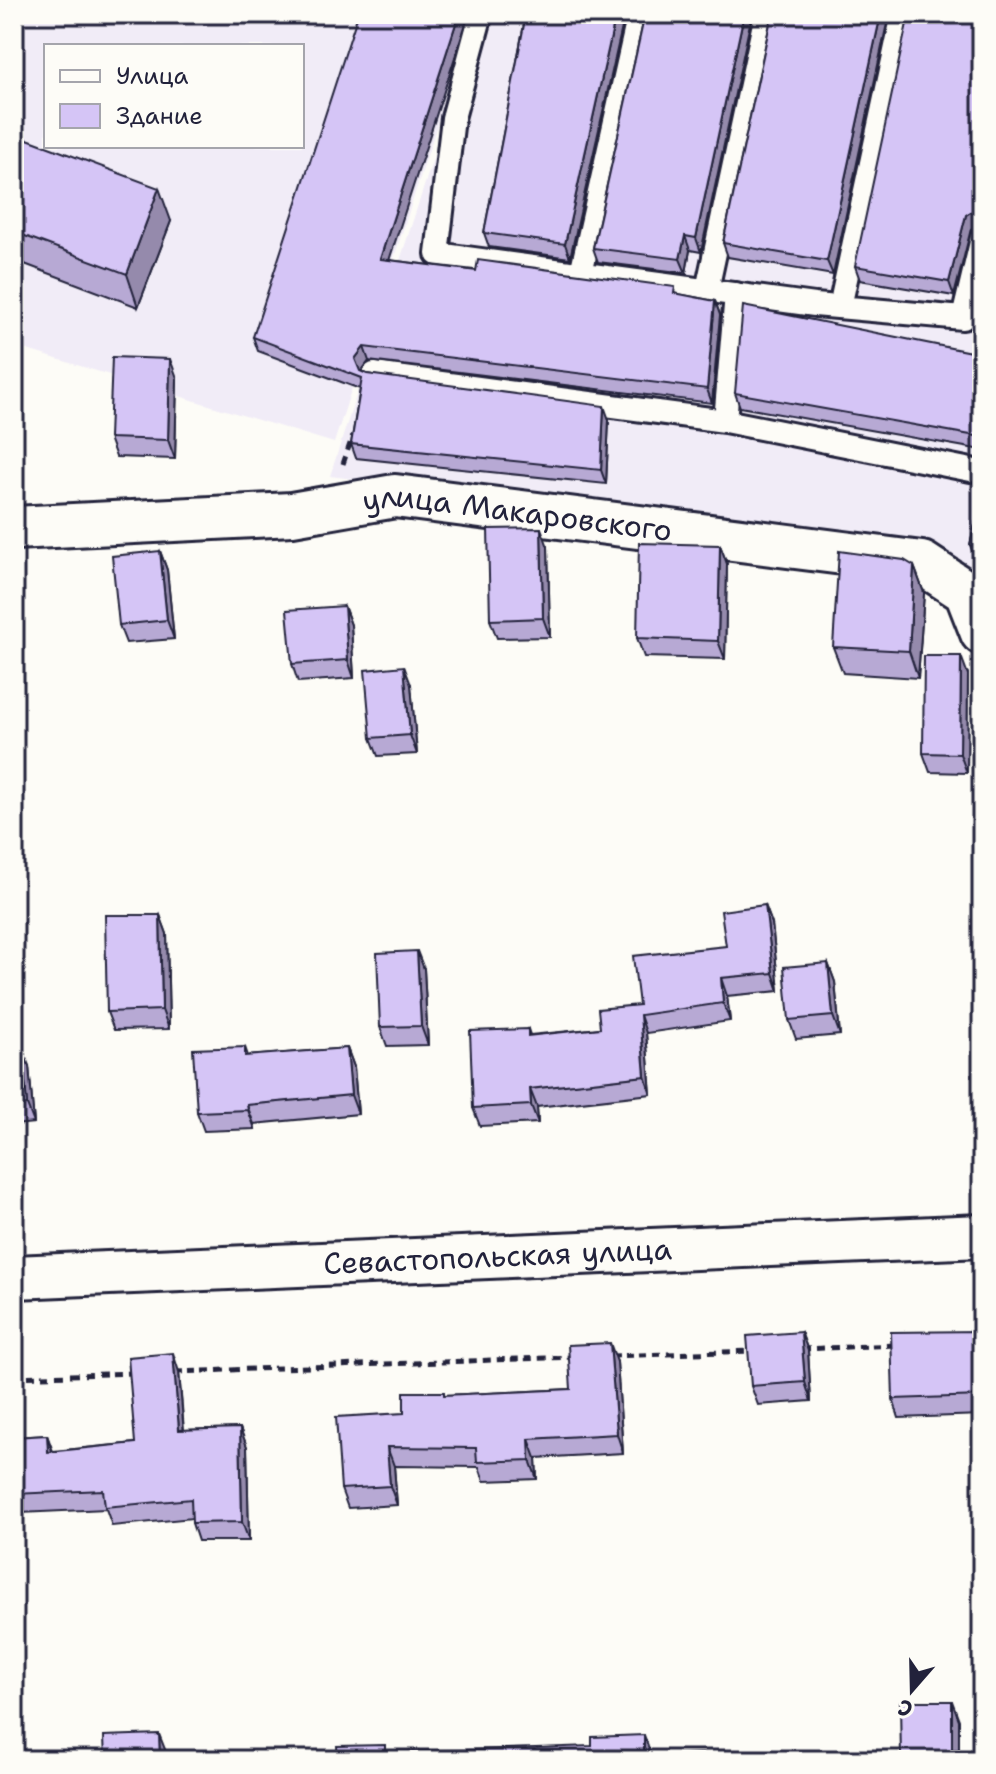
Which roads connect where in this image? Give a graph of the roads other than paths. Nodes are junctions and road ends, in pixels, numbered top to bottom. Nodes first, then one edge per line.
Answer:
1 (481, 14) edge
2 (639, 14) edge
3 (766, 14) edge
4 (903, 14) edge
5 (982, 238) edge
6 (581, 273) junction
7 (707, 290) junction
8 (736, 294) junction
9 (840, 307) junction
10 (374, 374) edge
11 (725, 421) junction
12 (971, 470) dead end
13 (14, 528) edge
14 (982, 633) edge
15 (982, 1236) edge
16 (14, 1277) edge

1 - 6 lane
2 - 6 lane
3 - 7 lane
4 - 9 lane
5 - 9 lane
6 - 7 lane
7 - 8 lane
8 - 9 lane
8 - 11 lane
10 - 11 lane
11 - 12 lane
13 - 14 street, улица Макаровского
15 - 16 street, Севастопольская улица

